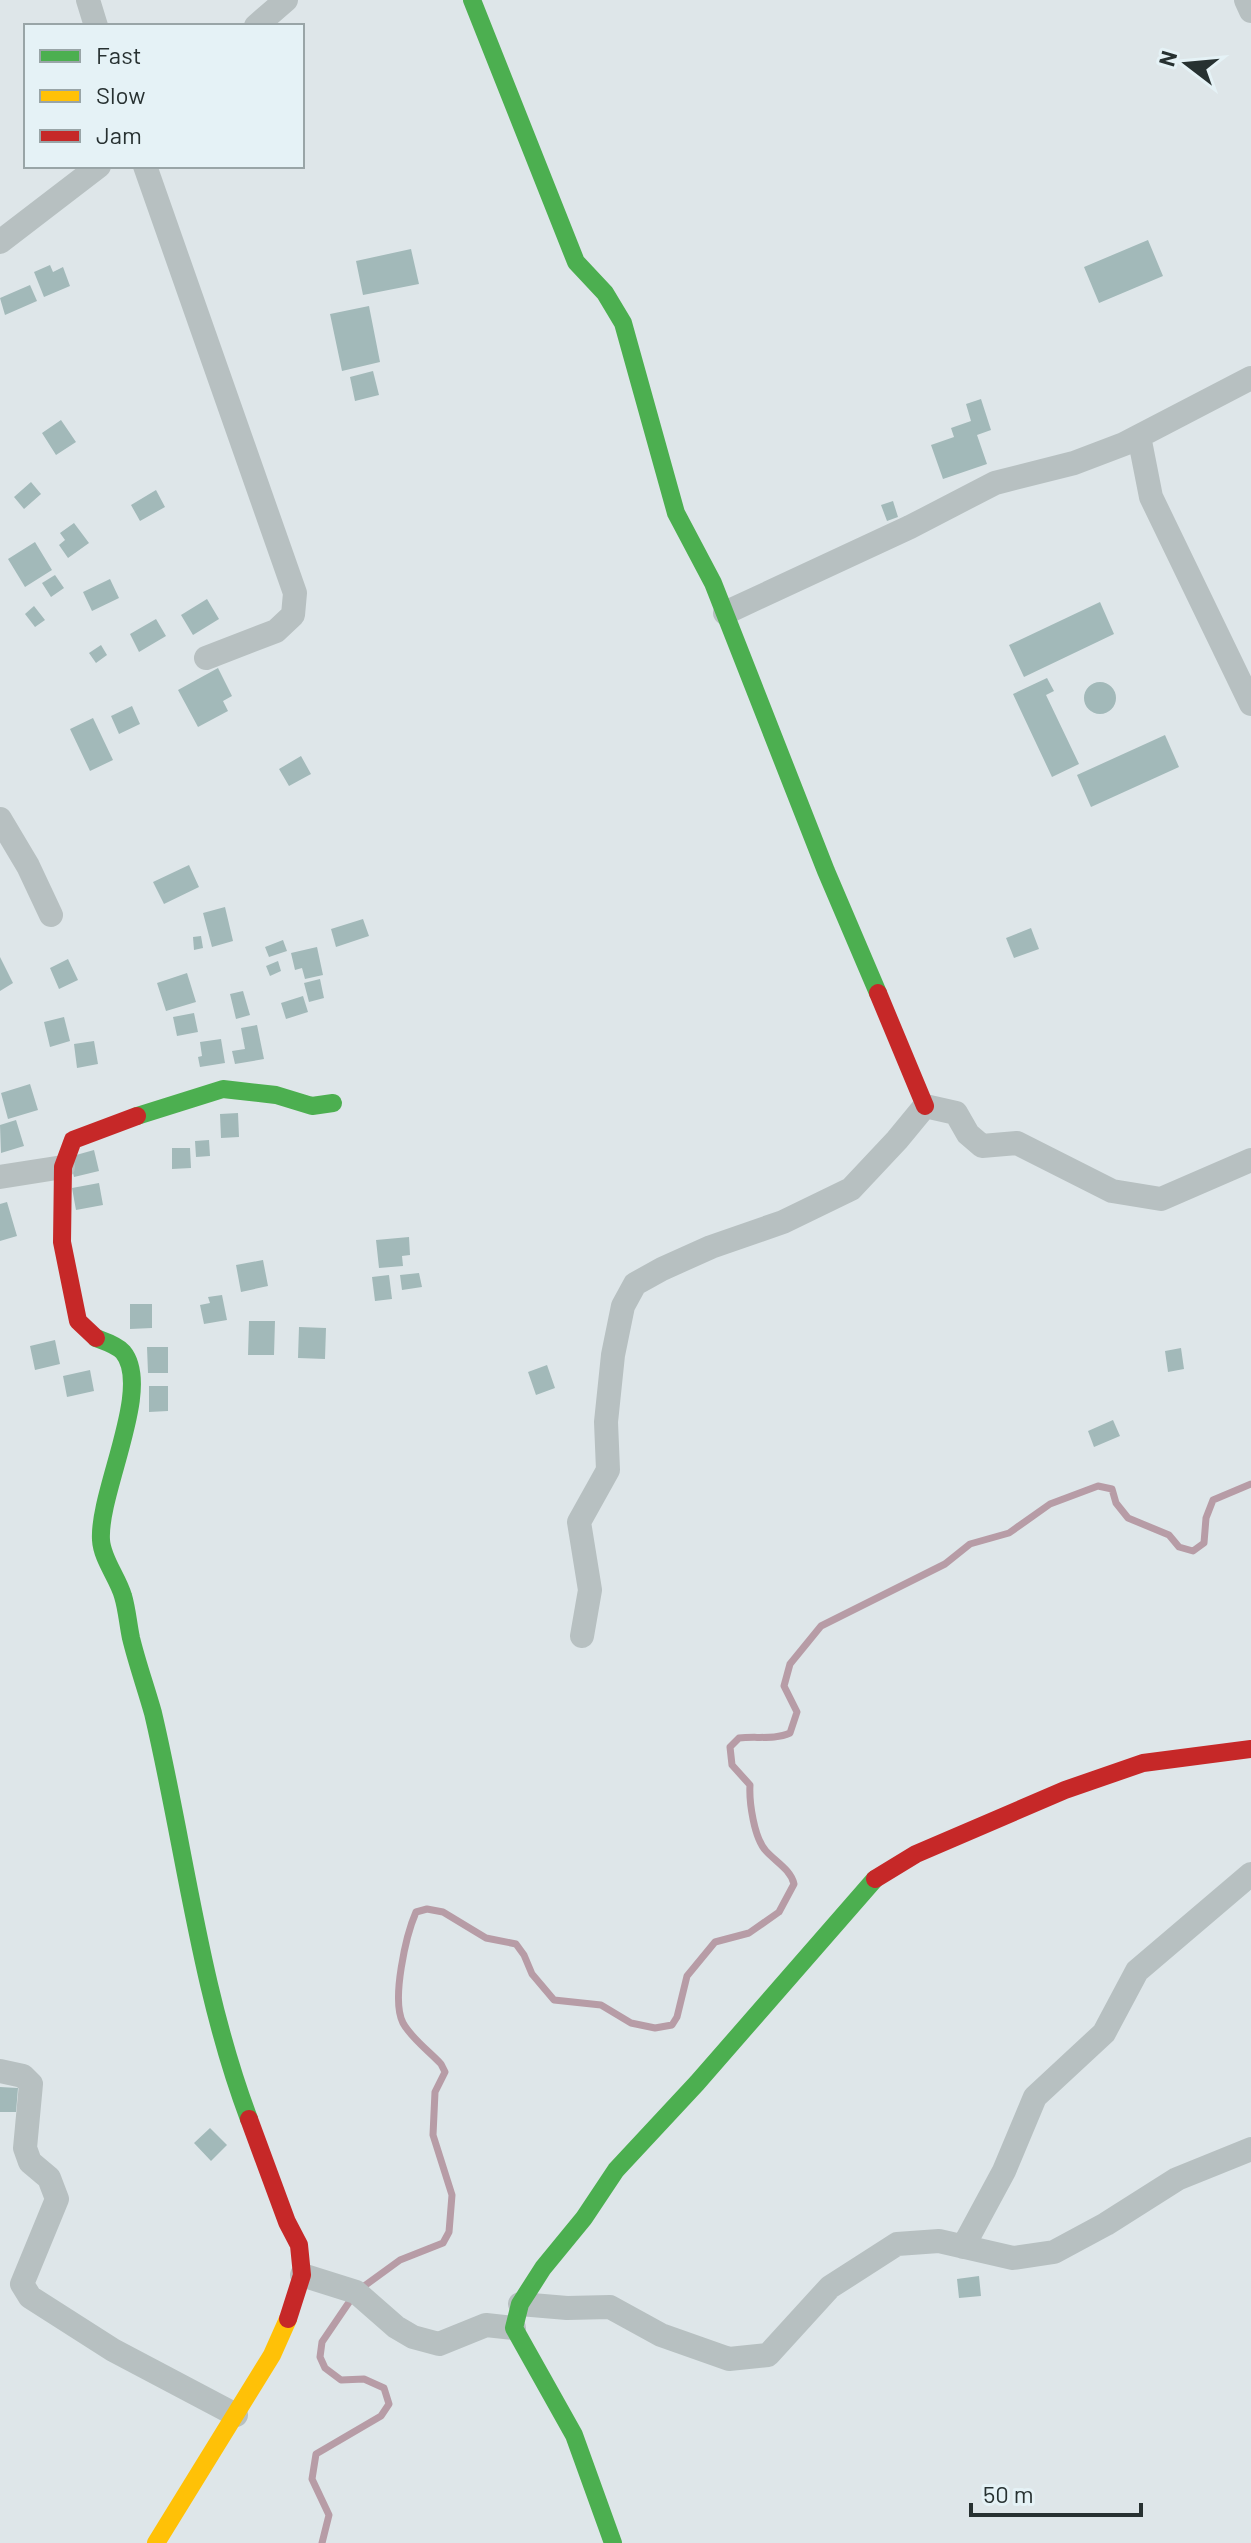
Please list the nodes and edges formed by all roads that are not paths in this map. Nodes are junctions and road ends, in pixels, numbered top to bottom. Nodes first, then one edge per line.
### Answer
1 (88, 0) edge
2 (286, 0) edge
3 (472, 0) edge
4 (1246, 0) edge
5 (1251, 11) edge
6 (95, 24) edge
7 (258, 24) edge
8 (96, 168) edge
9 (146, 168) edge
10 (0, 242) edge
11 (1251, 378) edge
12 (1139, 436) junction
13 (725, 613) junction
14 (206, 658) dead end
15 (1251, 704) edge
16 (0, 819) edge
17 (51, 915) dead end
18 (333, 1103) dead end
19 (925, 1106) junction
20 (1251, 1160) edge
21 (63, 1167) junction
22 (0, 1177) edge
23 (582, 1636) dead end
24 (1251, 1749) edge
25 (1251, 1874) edge
26 (0, 2071) edge
27 (1251, 2149) edge
28 (963, 2247) junction
29 (302, 2275) junction
30 (520, 2304) junction
31 (514, 2328) junction
32 (236, 2415) junction
33 (156, 2543) edge
34 (613, 2543) edge

1 - 6 street
2 - 7 street
3 - 13 street
4 - 5 street
8 - 10 street
9 - 14 street
11 - 12 street
12 - 13 street
12 - 15 street
13 - 19 street
16 - 17 street
18 - 21 street
19 - 20 street
19 - 23 street
21 - 22 street
21 - 29 street
24 - 30 street
25 - 28 street
26 - 32 street
27 - 28 street
28 - 30 street
29 - 31 street
29 - 32 street
30 - 31 street
31 - 34 street
32 - 33 street

